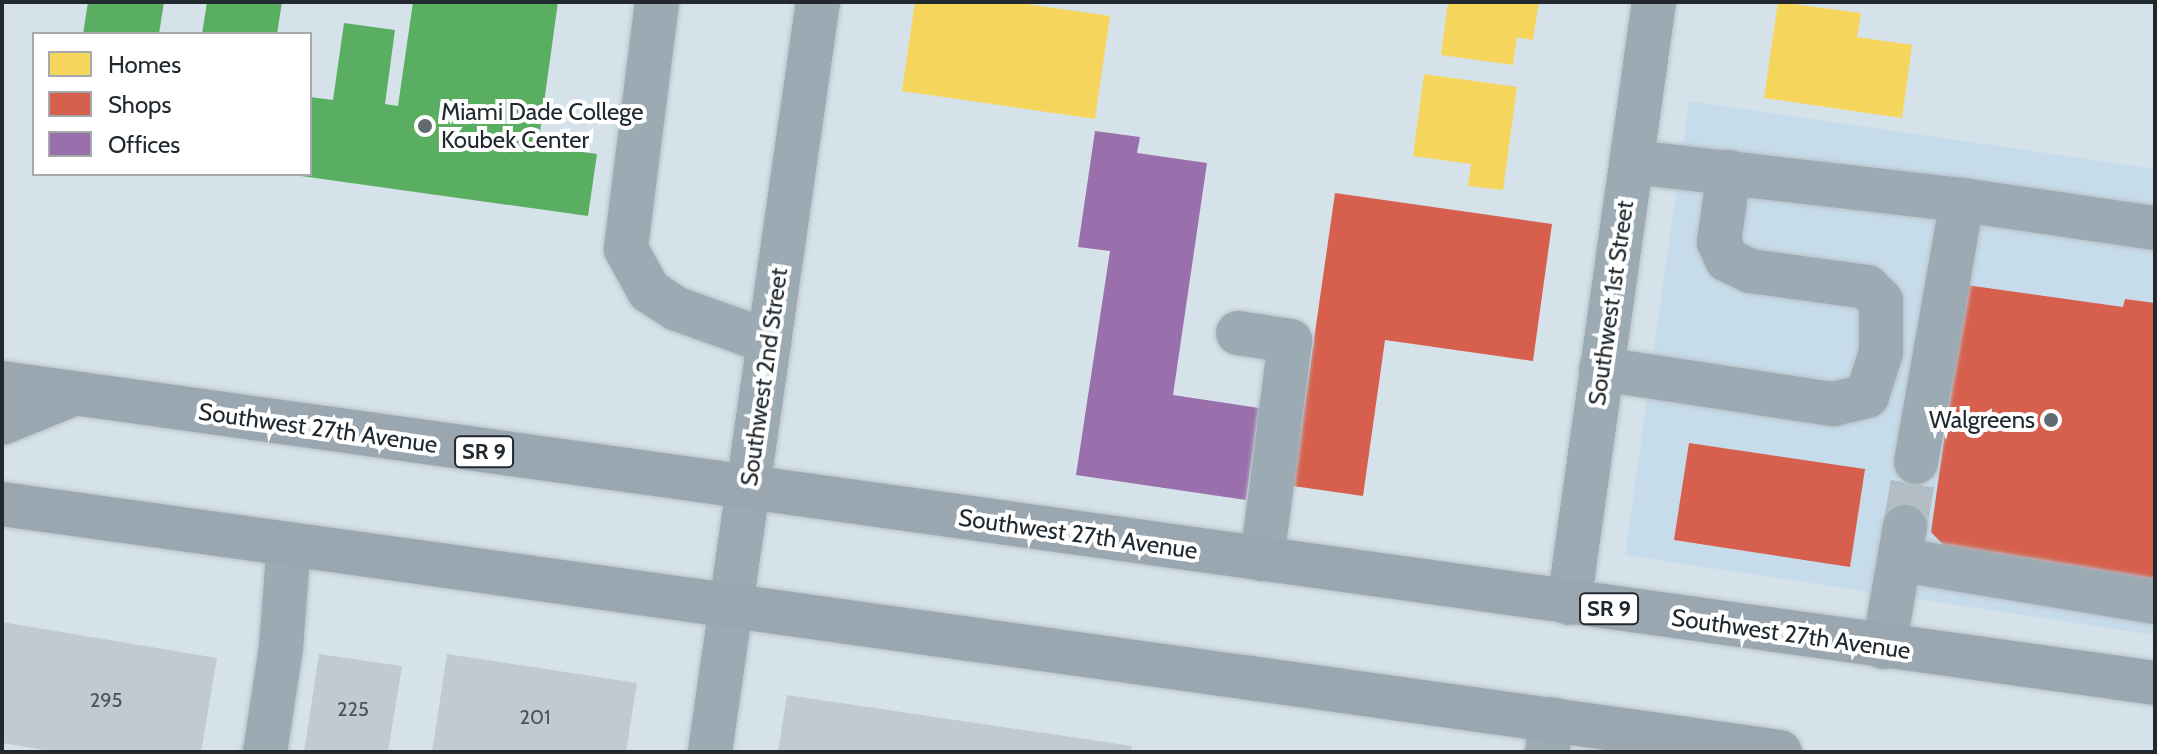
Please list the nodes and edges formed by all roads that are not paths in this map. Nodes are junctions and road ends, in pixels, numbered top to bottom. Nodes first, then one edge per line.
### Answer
1 (657, 2) edge
2 (818, 2) edge
3 (1654, 2) edge
4 (1632, 162) junction
5 (1729, 172) junction
6 (1962, 200) junction
7 (2155, 228) edge
8 (1238, 333) dead end
9 (769, 342) junction
10 (1601, 369) junction
11 (2, 383) edge
12 (73, 394) junction
13 (2, 423) edge
14 (1916, 462) tunnel mouth
15 (747, 489) junction
16 (2, 504) edge
17 (289, 544) junction
18 (1262, 559) junction
19 (2155, 602) edge
20 (1569, 603) junction
21 (731, 604) junction
22 (1884, 647) junction
23 (2155, 683) edge
24 (1549, 735) edge
25 (265, 752) edge
26 (710, 752) edge
27 (1780, 752) edge

1 - 9 street
2 - 9 street, Southwest 2nd Street
3 - 4 street, Southwest 1st Street
4 - 5 street
4 - 10 street, Southwest 1st Street
5 - 6 street
5 - 10 street
6 - 7 street
6 - 14 street
8 - 18 street
9 - 15 street, Southwest 2nd Street
10 - 20 street, Southwest 1st Street
11 - 12 highway, Southwest 27th Avenue / SR 9
12 - 13 highway
12 - 15 highway, Southwest 27th Avenue / SR 9
15 - 18 highway, Southwest 27th Avenue / SR 9
15 - 21 street, Southwest 2nd Street
16 - 17 highway
17 - 21 highway
17 - 25 street
18 - 20 highway, Southwest 27th Avenue / SR 9
19 - 22 street
20 - 22 highway, Southwest 27th Avenue / SR 9
21 - 24 highway
21 - 26 street, Southwest 2nd Street
22 - 23 highway, Southwest 27th Avenue / SR 9
24 - 27 highway

